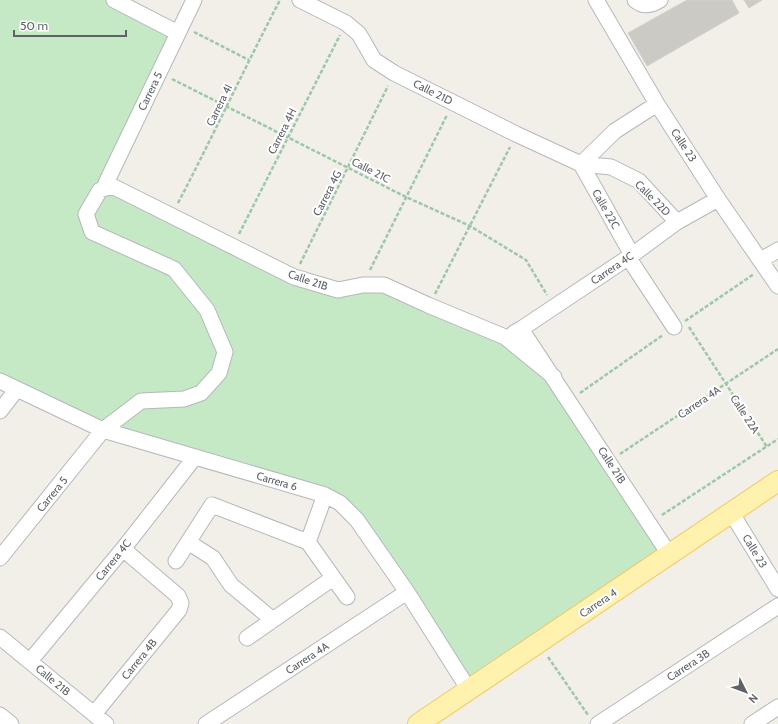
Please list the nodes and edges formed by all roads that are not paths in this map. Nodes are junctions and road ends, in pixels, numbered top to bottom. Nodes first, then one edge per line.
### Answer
1 (114, 0) edge
2 (194, 0) edge
3 (300, 0) edge
4 (596, 0) edge
5 (635, 0) edge
6 (660, 0) edge
7 (180, 29) junction
8 (657, 104) junction
9 (581, 164) junction
10 (109, 184) junction
11 (718, 199) junction
12 (677, 222) junction
13 (778, 250) edge
14 (630, 256) junction
15 (761, 260) junction
16 (778, 286) edge
17 (680, 324) road end
18 (522, 328) junction
19 (505, 337) junction
20 (554, 377) junction
21 (0, 381) edge
22 (17, 389) junction
23 (0, 411) edge
24 (103, 430) junction
25 (194, 457) junction
26 (778, 481) edge
27 (325, 495) junction
28 (731, 512) junction
29 (188, 542) junction
30 (308, 542) junction
31 (123, 549) junction
32 (669, 554) junction
33 (0, 558) edge
34 (176, 561) dead end
35 (333, 578) junction
36 (778, 589) edge
37 (407, 592) junction
38 (347, 597) dead end
39 (778, 606) edge
40 (273, 620) junction
41 (0, 637) edge
42 (247, 638) dead end
43 (30, 661) junction
44 (469, 690) junction
45 (778, 707) edge
46 (94, 714) junction
47 (0, 715) edge
48 (594, 721) edge
49 (11, 724) edge
50 (106, 724) edge
51 (206, 724) edge
52 (418, 724) edge
53 (752, 724) edge

1 - 7 street
2 - 7 street, Carrera 5
3 - 9 street, Calle 21D
4 - 8 street, Calle 23
5 - 6 street
7 - 10 street, Carrera 5
8 - 9 street
8 - 11 street, Calle 23
9 - 12 street, Calle 22D
9 - 14 street, Calle 22C
10 - 19 street, Calle 21B
10 - 24 street, Carrera 5
11 - 12 street, Carrera 4C
11 - 15 street, Calle 23
12 - 14 street, Carrera 4C
13 - 15 street
14 - 17 street
14 - 18 street, Carrera 4C
15 - 16 street, Calle 23
18 - 19 street, Carrera 4C
18 - 20 street, Calle 21B
19 - 20 street, Calle 21B
20 - 32 street, Calle 21B
21 - 22 street, Carrera 6
22 - 23 street
22 - 24 street, Carrera 6
24 - 25 street, Carrera 6
24 - 33 street, Carrera 5
25 - 27 street, Carrera 6
25 - 31 street, Carrera 4C
26 - 28 main road, Carrera 4
27 - 30 street
27 - 37 street, Carrera 6
28 - 32 main road, Carrera 4
28 - 36 street, Calle 23
29 - 30 street
29 - 34 street
29 - 40 street
30 - 35 street
31 - 43 street, Carrera 4C
31 - 46 street, Carrera 4B
32 - 44 main road, Carrera 4
35 - 38 street
35 - 40 street
37 - 44 street, Carrera 6
37 - 51 street, Carrera 4A
39 - 48 street, Carrera 3B
40 - 42 street
41 - 43 street, Calle 21B
43 - 46 street, Calle 21B
44 - 52 main road, Carrera 4
45 - 53 street
46 - 50 street, Calle 21B
47 - 49 street

